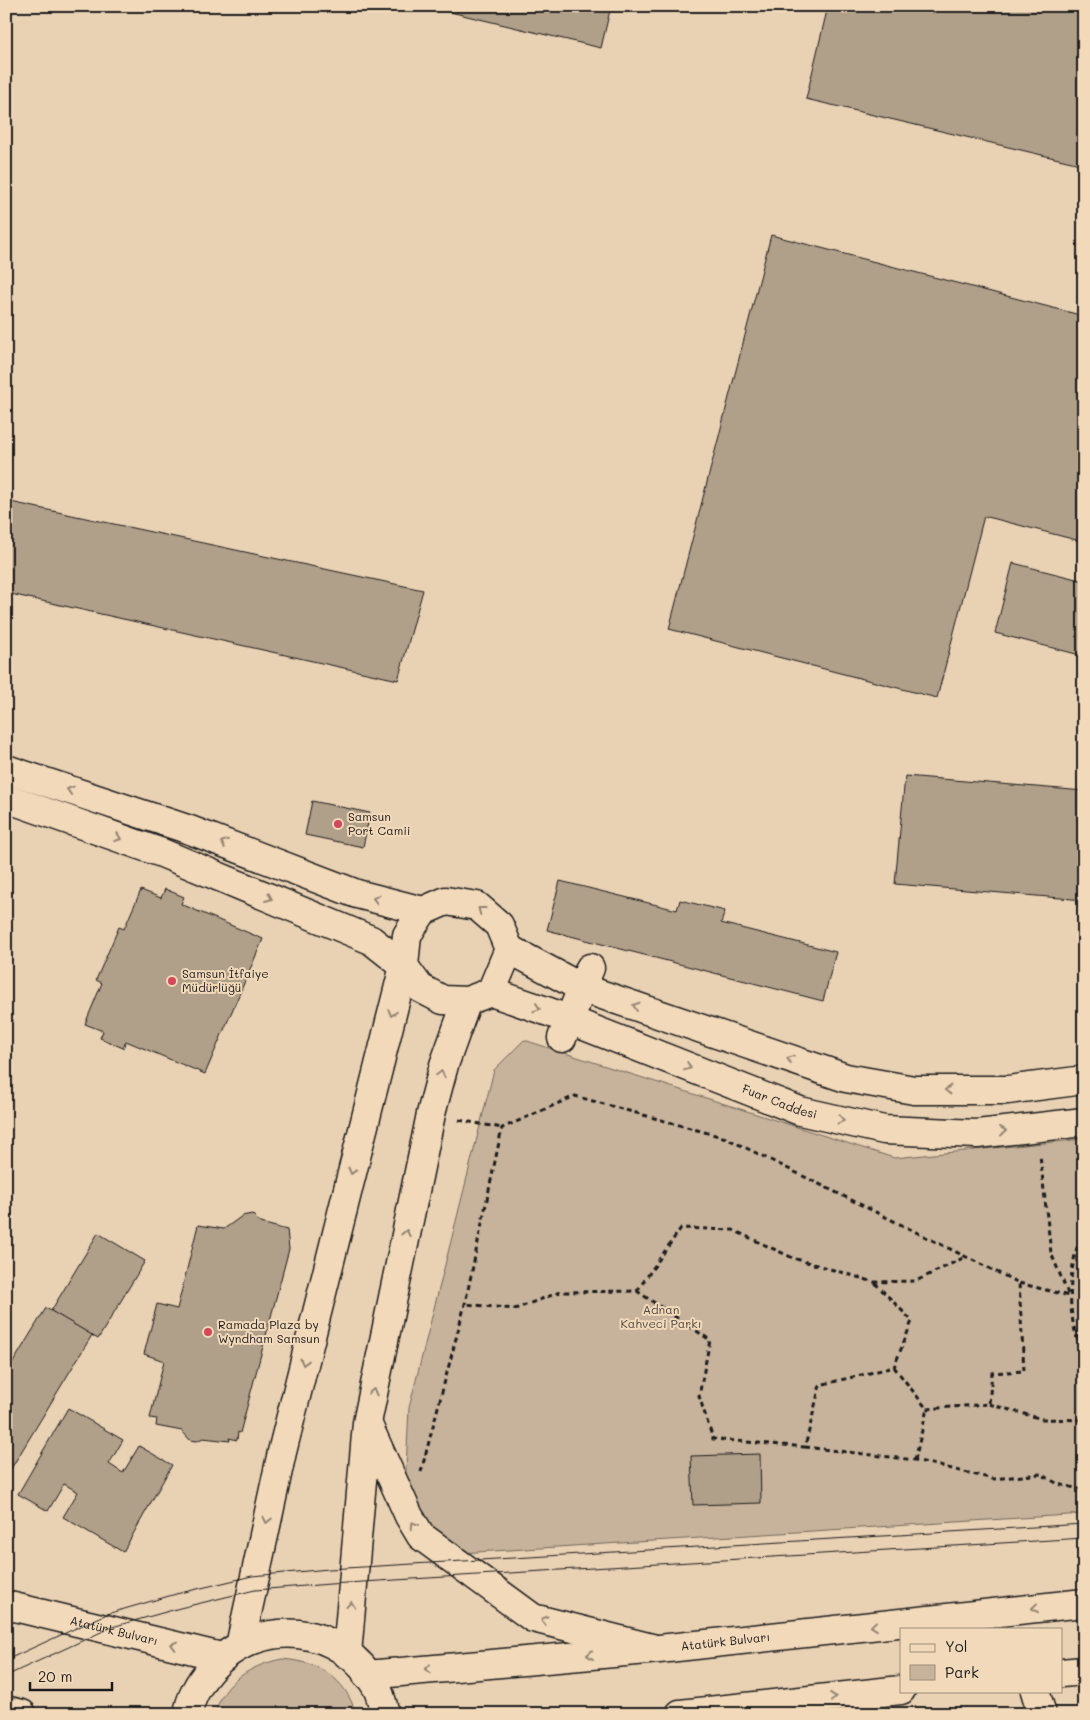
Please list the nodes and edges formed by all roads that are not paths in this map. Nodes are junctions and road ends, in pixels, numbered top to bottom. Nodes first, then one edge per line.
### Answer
1 (6, 768) edge
2 (6, 798) edge
3 (423, 912) junction
4 (509, 949) junction
5 (404, 966) junction
6 (586, 978) junction
7 (479, 997) junction
8 (565, 1029) junction
9 (1084, 1080) edge
10 (1084, 1122) edge
11 (367, 1422) junction
12 (1084, 1603) edge
13 (6, 1605) edge
14 (659, 1650) junction
15 (231, 1651) junction
16 (347, 1654) junction
17 (1084, 1671) edge
18 (1062, 1673) edge
19 (367, 1675) junction
20 (900, 1690) edge
21 (1035, 1692) edge
22 (6, 1710) edge
23 (22, 1714) edge
24 (188, 1714) edge
25 (385, 1714) edge
26 (680, 1714) edge
27 (1042, 1714) edge

3 -> 1 street
2 -> 5 street
4 -> 3 street
3 - 5 street
4 - 6 street
4 - 7 street
5 - 7 street
5 -> 15 street
6 - 8 street
9 -> 6 street
7 -> 8 street, Fuar Caddesi
11 -> 7 street
8 -> 10 street, Fuar Caddesi
14 -> 11 street
16 -> 11 street
12 -> 14 street, Atatürk Bulvarı
15 -> 13 street, Atatürk Bulvarı
14 -> 19 street, Atatürk Bulvarı
15 - 16 street
15 - 24 street
16 - 19 street
17 - 18 street
19 - 25 street
26 -> 20 street
21 - 27 street
22 - 23 street

